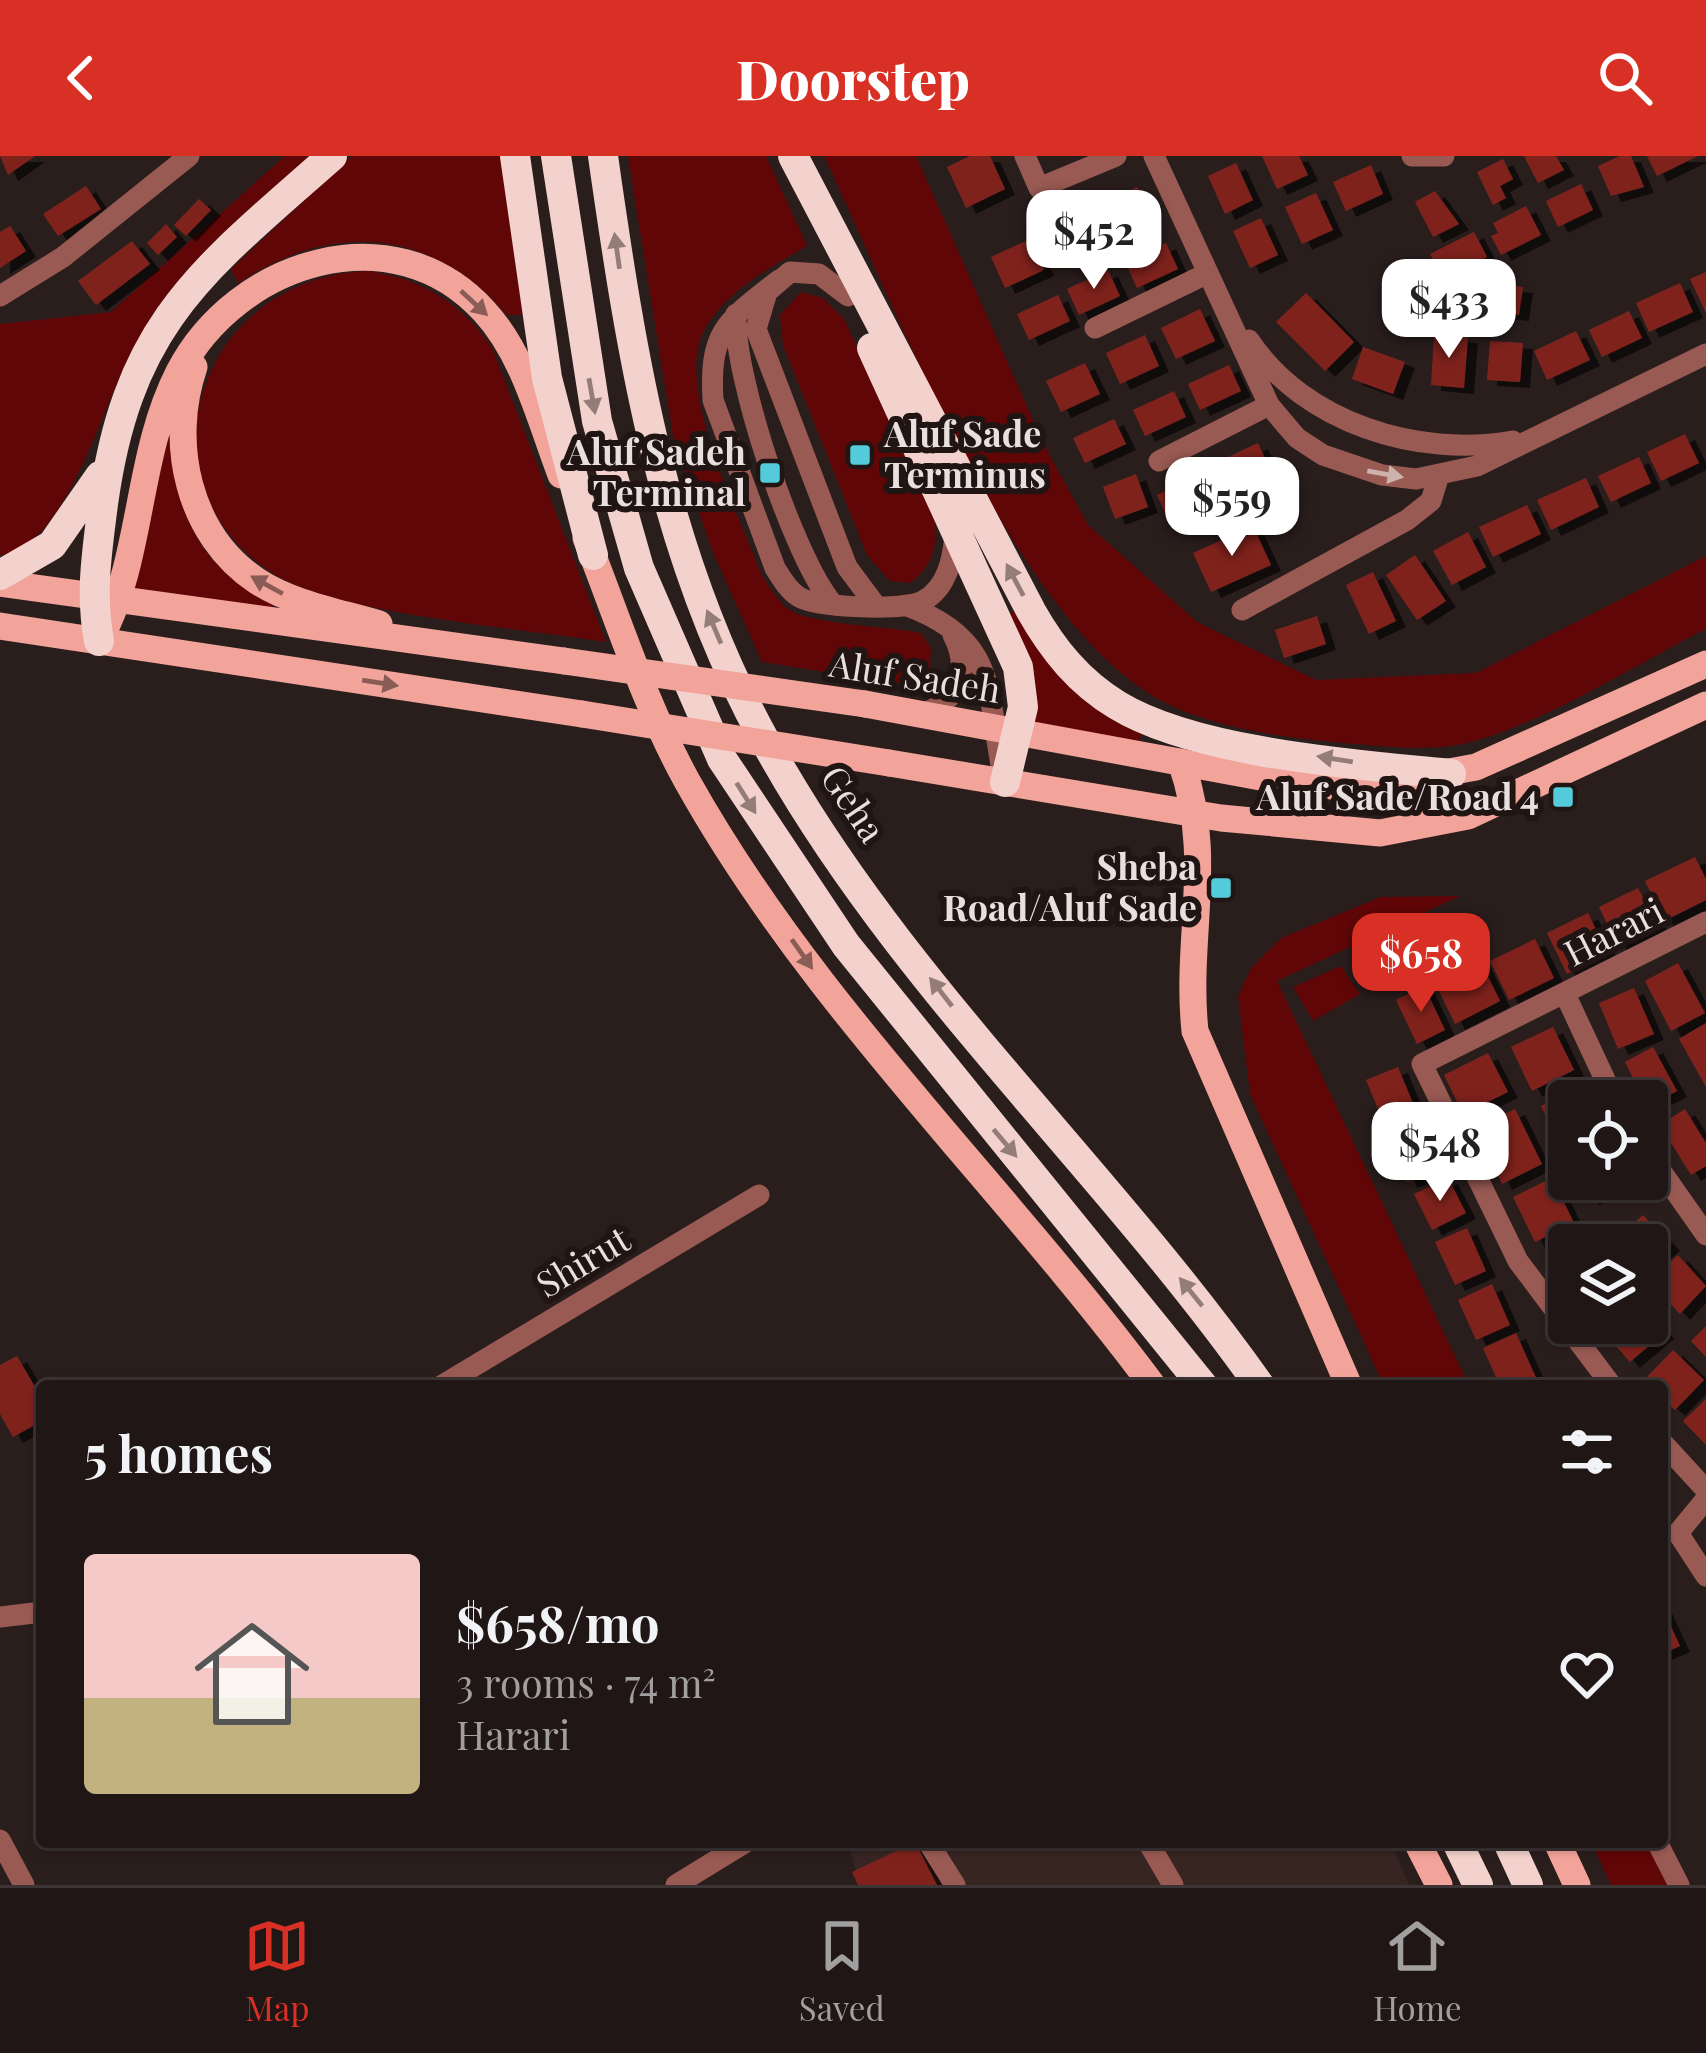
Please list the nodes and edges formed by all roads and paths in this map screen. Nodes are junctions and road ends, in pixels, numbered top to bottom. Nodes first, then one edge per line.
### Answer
1 (189, 156) edge
2 (332, 156) edge
3 (515, 156) edge
4 (556, 156) edge
5 (603, 156) edge
6 (788, 156) edge
7 (1024, 156) edge
8 (1116, 156) edge
9 (1154, 156) edge
10 (1412, 156) edge
11 (1444, 156) edge
12 (1208, 273) junction
13 (779, 280) junction
14 (0, 296) edge
15 (848, 296) junction
16 (227, 313) junction
17 (736, 314) junction
18 (1095, 328) dead end
19 (1706, 354) edge
20 (1269, 406) junction
21 (1531, 437) junction
22 (111, 448) junction
23 (1159, 461) dead end
24 (1439, 476) junction
25 (955, 530) junction
26 (593, 555) junction
27 (0, 579) edge
28 (105, 599) junction
29 (832, 603) junction
30 (876, 606) junction
31 (907, 606) junction
32 (1242, 610) dead end
33 (947, 624) junction
34 (0, 626) edge
35 (99, 641) junction
36 (458, 647) junction
37 (1706, 664) edge
38 (1706, 705) edge
39 (920, 713) junction
40 (1005, 726) junction
41 (1181, 762) junction
42 (1451, 774) junction
43 (1005, 782) junction
44 (1197, 814) junction
45 (1242, 821) junction
46 (1201, 896) junction
47 (1706, 923) edge
48 (1565, 994) junction
49 (1605, 1080) edge
50 (1668, 1181) edge
51 (759, 1195) dead end
52 (1706, 1235) edge
53 (451, 1380) edge
54 (1148, 1380) edge
55 (1198, 1380) edge
56 (1256, 1380) edge
57 (1345, 1380) edge
58 (1607, 1380) edge
59 (1668, 1449) edge
60 (1706, 1495) edge
61 (1706, 1576) edge
62 (36, 1613) edge
63 (0, 1617) edge
64 (0, 1840) edge
65 (736, 1848) edge
66 (932, 1848) edge
67 (1151, 1848) edge
68 (1420, 1848) edge
69 (1460, 1848) edge
70 (1511, 1848) edge
71 (1559, 1848) edge
72 (1660, 1848) edge
73 (24, 1885) edge
74 (676, 1885) edge
75 (955, 1885) edge
76 (1172, 1885) edge
77 (1439, 1885) edge
78 (1478, 1885) edge
79 (1528, 1885) edge
80 (1577, 1885) edge
81 (1678, 1885) edge

1 - 14 street
2 - 22 highway
3 - 26 highway
4 -> 55 highway
56 -> 5 highway, Geha
6 - 15 highway
42 -> 6 highway
7 - 8 street
9 - 12 street
10 - 11 street
12 - 18 street
12 - 20 street
12 - 21 street
13 - 15 street
13 - 17 street
13 - 30 street
15 - 25 highway
16 -> 26 main road
16 - 28 main road
36 -> 16 main road
17 - 29 street
17 - 29 street
19 - 21 street
20 - 23 street
20 -> 24 street
21 - 24 street
22 - 27 highway
22 - 28 highway
24 - 32 street
25 - 31 street
25 - 40 highway
26 -> 54 main road
27 - 28 main road, Aluf Sadeh
28 - 35 highway
28 - 36 main road, Aluf Sadeh
29 - 30 street
30 - 31 street
31 - 33 street
33 - 39 street
33 - 40 street
34 - 35 main road
35 -> 43 main road, bridge
36 - 39 main road, Aluf Sadeh, bridge
37 - 42 main road, Aluf Sadeh
38 - 45 main road
39 - 40 main road, Aluf Sadeh
40 - 41 main road, Aluf Sadeh
40 - 43 highway
41 - 42 main road, Aluf Sadeh
41 - 44 main road
43 - 44 main road
44 - 45 main road
44 - 46 main road
45 - 46 main road
46 - 57 main road
47 - 48 street, Harari
48 - 49 street
48 - 58 street, Harari
50 - 52 street
51 - 53 street, Shirut
59 - 60 street
60 - 61 street
62 - 63 street
64 - 73 street
65 - 74 street
66 - 75 street
67 - 76 street
68 - 77 main road
69 - 78 highway
70 - 79 highway
71 - 80 main road
72 - 81 street

